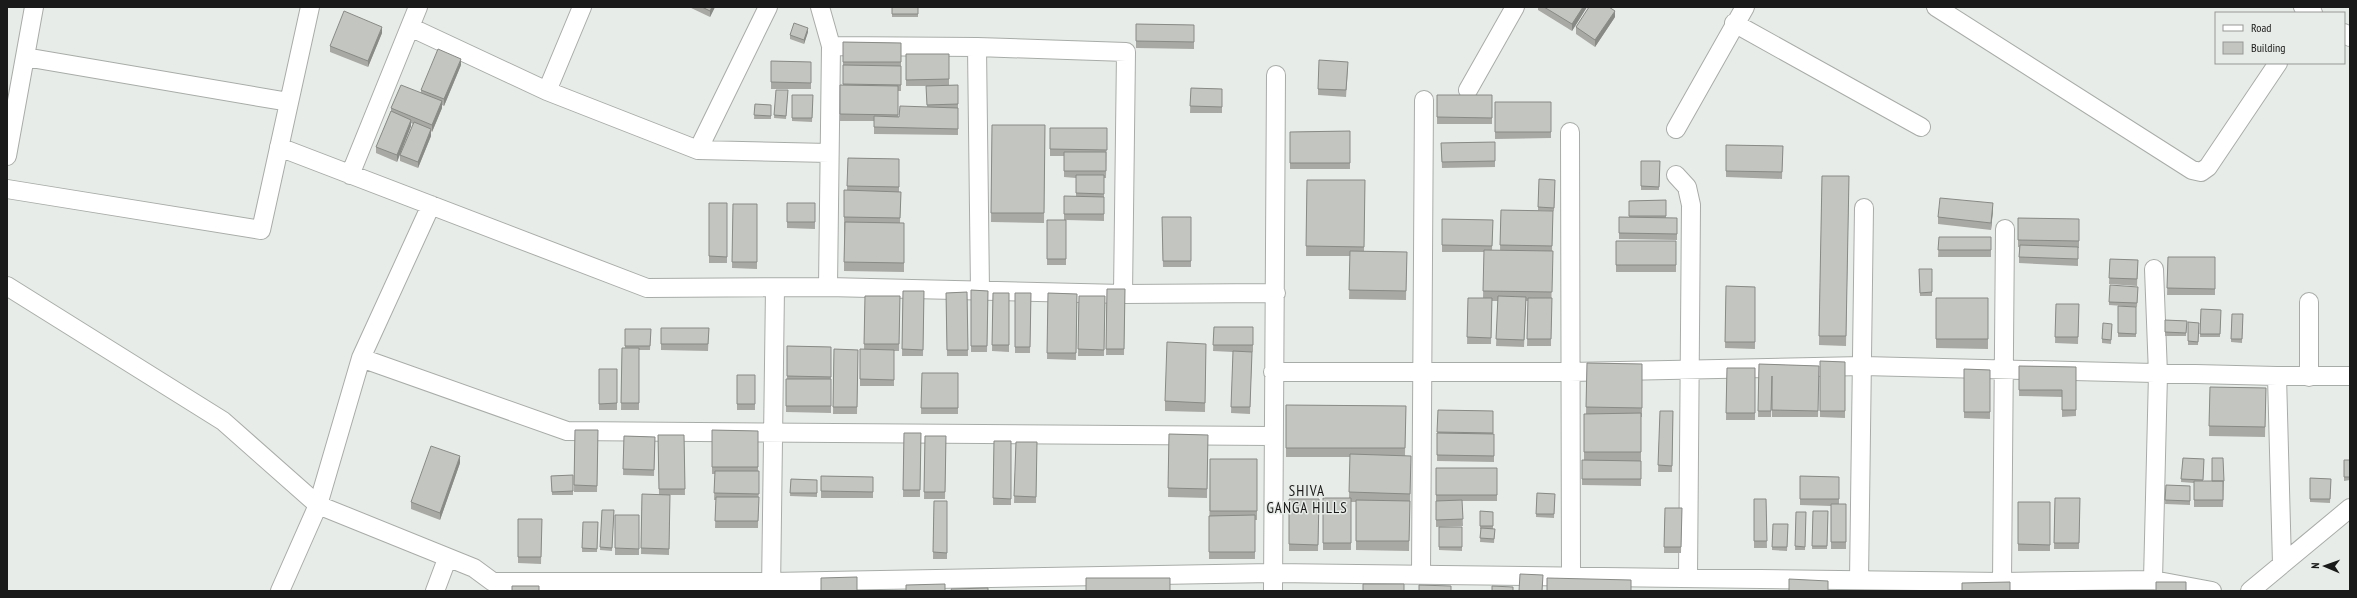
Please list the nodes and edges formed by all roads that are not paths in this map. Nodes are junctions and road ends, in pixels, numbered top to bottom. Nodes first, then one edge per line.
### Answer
1 (34, 7) edge
2 (310, 7) edge
3 (418, 7) edge
4 (582, 7) edge
5 (768, 7) edge
6 (820, 7) edge
7 (1515, 7) edge
8 (1744, 7) edge
9 (1936, 7) edge
10 (1734, 23) junction
11 (410, 27) junction
12 (831, 46) junction
13 (977, 47) junction
14 (25, 57) junction
15 (2277, 64) edge
16 (1276, 75) dead end
17 (1468, 90) dead end
18 (547, 91) junction
19 (1424, 100) dead end
20 (289, 102) junction
21 (1921, 127) dead end
22 (1676, 129) dead end
23 (1570, 132) dead end
24 (279, 147) junction
25 (698, 150) junction
26 (829, 153) junction
27 (7, 156) edge
28 (350, 175) junction
29 (1676, 175) dead end
30 (7, 190) edge
31 (431, 205) junction
32 (1864, 208) dead end
33 (2005, 229) dead end
34 (2154, 269) dead end
35 (7, 286) edge
36 (828, 287) junction
37 (775, 288) junction
38 (980, 291) junction
39 (1276, 293) junction
40 (1123, 294) junction
41 (2309, 302) dead end
42 (361, 358) junction
43 (1863, 366) junction
44 (1690, 369) junction
45 (2003, 370) junction
46 (1273, 372) junction
47 (1422, 372) junction
48 (1570, 372) junction
49 (2158, 374) junction
50 (2277, 376) junction
51 (2350, 376) edge
52 (2308, 377) junction
53 (772, 432) junction
54 (1273, 436) junction
55 (318, 505) junction
56 (2350, 508) edge
57 (447, 559) junction
58 (2282, 564) junction
59 (1273, 573) junction
60 (1421, 574) junction
61 (1571, 576) junction
62 (1688, 578) junction
63 (1859, 580) junction
64 (2153, 580) junction
65 (2002, 582) junction
66 (1774, 585) edge
67 (771, 586) edge
68 (2072, 586) edge
69 (280, 591) edge
70 (435, 591) edge
71 (1273, 591) edge
72 (2212, 591) edge
73 (2250, 591) edge

1 - 14 street
2 - 20 street
3 - 11 street
4 - 18 street
5 - 25 street
6 - 12 street
7 - 17 street
8 - 10 street
9 - 15 street
10 - 21 street
10 - 22 street
11 - 18 street
11 - 28 street
12 - 13 street
12 - 26 street
13 - 38 street
13 - 40 street
14 - 20 street
14 - 27 street
16 - 39 street
18 - 25 street
19 - 47 street
20 - 24 street
23 - 48 street
24 - 28 street
24 - 30 street
25 - 26 street
26 - 36 street
28 - 31 street
29 - 44 street
31 - 37 street
31 - 42 street
32 - 43 street
33 - 45 street
34 - 49 street
35 - 55 street
36 - 37 street
36 - 38 street
37 - 53 street
38 - 40 street
39 - 40 street
39 - 46 street
41 - 52 street
42 - 53 street
42 - 55 street
43 - 44 street
43 - 45 street
43 - 63 street
44 - 48 street
44 - 62 street
45 - 49 street
45 - 65 street
46 - 47 street
46 - 54 street
47 - 48 street
47 - 60 street
48 - 61 street
49 - 50 street
49 - 64 street
50 - 52 street
50 - 58 street
51 - 52 street
53 - 54 street
53 - 67 street
54 - 59 street
55 - 57 street
55 - 69 street
56 - 58 street
57 - 67 street
57 - 70 street
58 - 73 street
59 - 60 street
59 - 67 street
59 - 71 street
60 - 61 street
61 - 62 street
62 - 66 street
63 - 65 street
63 - 66 street
64 - 68 street
64 - 72 street
65 - 68 street

